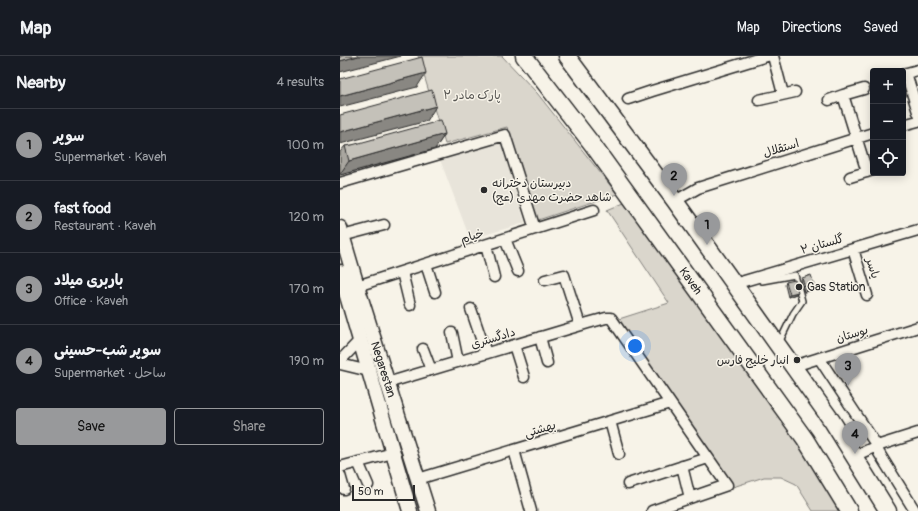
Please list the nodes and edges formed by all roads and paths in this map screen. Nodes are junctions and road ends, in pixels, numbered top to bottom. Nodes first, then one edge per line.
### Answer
1 (515, 56) edge
2 (524, 56) edge
3 (567, 56) edge
4 (767, 56) edge
5 (774, 56) edge
6 (918, 70) edge
7 (906, 74) edge
8 (906, 77) edge
9 (549, 88) junction
10 (864, 89) dead end
11 (795, 92) dead end
12 (783, 94) junction
13 (844, 95) junction
14 (628, 100) dead end
15 (759, 100) dead end
16 (829, 100) dead end
17 (918, 112) edge
18 (918, 121) edge
19 (906, 124) edge
20 (870, 134) edge
21 (857, 138) junction
22 (870, 171) edge
23 (850, 177) dead end
24 (340, 183) edge
25 (675, 201) junction
26 (594, 210) dead end
27 (384, 225) dead end
28 (535, 229) junction
29 (918, 230) edge
30 (341, 232) edge
31 (505, 238) junction
32 (486, 245) junction
33 (853, 249) junction
34 (426, 264) junction
35 (518, 271) dead end
36 (340, 272) edge
37 (402, 272) junction
38 (758, 277) junction
39 (494, 278) dead end
40 (545, 280) dead end
41 (734, 284) junction
42 (357, 286) junction
43 (435, 292) dead end
44 (867, 295) dead end
45 (410, 305) dead end
46 (471, 309) dead end
47 (580, 325) junction
48 (918, 327) edge
49 (452, 333) dead end
50 (540, 337) junction
51 (360, 340) junction
52 (514, 345) junction
53 (778, 345) junction
54 (423, 349) dead end
55 (486, 353) junction
56 (819, 358) junction
57 (458, 362) junction
58 (340, 363) edge
59 (547, 363) dead end
60 (794, 366) junction
61 (369, 370) junction
62 (432, 370) junction
63 (524, 377) dead end
64 (388, 383) junction
65 (670, 403) junction
66 (610, 421) junction
67 (918, 433) edge
68 (877, 446) junction
69 (514, 450) junction
70 (393, 453) junction
71 (619, 454) dead end
72 (854, 456) junction
73 (708, 458) junction
74 (358, 462) junction
75 (682, 466) junction
76 (340, 467) edge
77 (340, 475) edge
78 (418, 479) junction
79 (628, 484) dead end
80 (368, 485) dead end
81 (344, 489) dead end
82 (690, 498) junction
83 (410, 511) edge
84 (428, 511) edge
85 (531, 511) edge
86 (652, 511) edge
87 (849, 511) edge
88 (888, 511) edge
89 (915, 511) edge

1 - 9 main road
2 - 9 main road, Kaveh
3 - 25 main road
4 - 14 street
5 - 12 street
6 - 7 street
8 - 17 street
9 - 87 main road, Kaveh
10 - 13 street
11 - 12 street
12 - 15 street
13 - 16 street
13 - 21 street
18 - 19 street
20 - 21 street, استقلال
21 - 22 street
21 - 25 street, استقلال
22 - 23 street
24 - 28 street
25 - 41 main road
26 - 28 street, خیام
27 - 30 street
28 - 31 street, خیام
29 - 33 street, گلستان ۲
30 - 42 main road, Negarestan
31 - 32 street, خیام
31 - 35 street
32 - 34 street, خیام
32 - 39 street
33 - 38 street, گلستان ۲
33 - 44 street, یاسر
34 - 37 street, خیام
34 - 43 street
36 - 51 main road, Negarestan
37 - 42 street, خیام
37 - 45 street
38 - 41 street, گلستان ۲
38 - 53 lane
40 - 47 street
41 - 53 main road
42 - 64 main road, Negarestan
46 - 55 street
47 - 50 street, دادگستری
47 - 65 street, دادگستری
48 - 56 street, بوستان
49 - 57 street
50 - 52 street, دادگستری
50 - 59 street
51 - 58 street
51 - 61 main road, Negarestan
52 - 55 street, دادگستری
52 - 63 street
53 - 60 main road
54 - 62 street
55 - 57 street, دادگستری
56 - 60 street, بوستان
56 - 68 street
57 - 62 street, دادگستری
58 - 61 street
60 - 72 main road
61 - 70 main road, Negarestan
62 - 64 street, دادگستری
64 - 78 main road, Negarestan
65 - 66 street, بهشتی
65 - 73 street
66 - 69 street, بهشتی
66 - 71 street
67 - 68 street
68 - 72 street
68 - 89 street
69 - 78 street, بهشتی
69 - 85 street
70 - 74 street
70 - 83 main road, Negarestan
72 - 88 main road
73 - 75 street
73 - 82 street
74 - 76 street
74 - 80 street
75 - 79 street
75 - 82 street
77 - 81 street
78 - 84 main road, Negarestan
82 - 86 street

